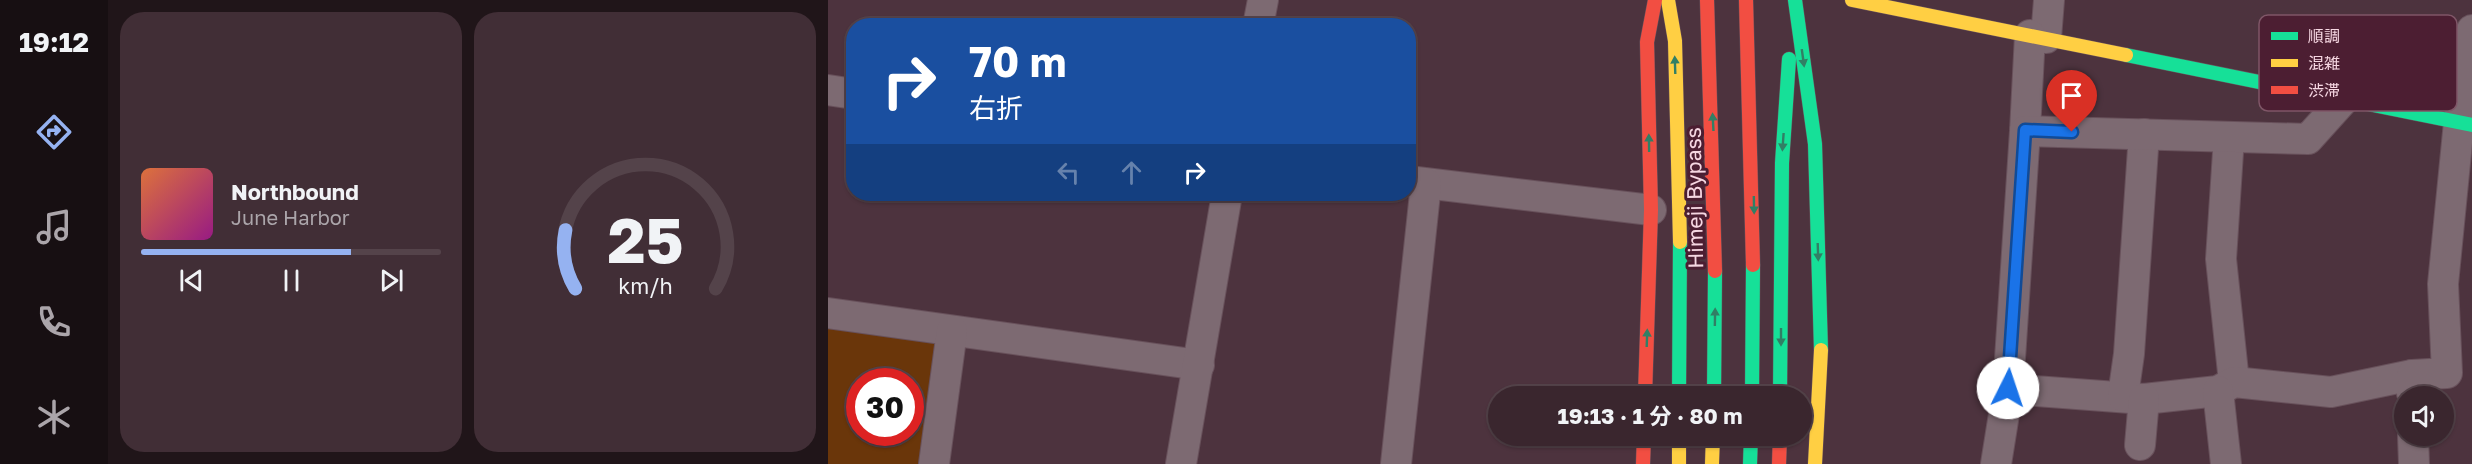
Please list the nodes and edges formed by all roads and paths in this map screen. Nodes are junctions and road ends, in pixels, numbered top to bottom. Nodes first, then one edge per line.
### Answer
1 (1263, 0) edge
2 (1655, 0) edge
3 (1668, 0) edge
4 (1707, 0) edge
5 (1746, 0) edge
6 (1794, 0) edge
7 (1852, 0) edge
8 (2049, 0) edge
9 (1260, 18) edge
10 (2472, 30) edge
11 (2038, 36) junction
12 (2259, 82) edge
13 (828, 90) edge
14 (846, 93) edge
15 (2333, 111) edge
16 (2402, 111) edge
17 (2465, 124) edge
18 (2025, 130) junction
19 (2144, 134) junction
20 (2229, 136) junction
21 (1417, 183) edge
22 (1226, 201) edge
23 (1416, 201) edge
24 (1651, 210) junction
25 (828, 314) edge
26 (952, 331) junction
27 (1199, 365) junction
28 (2459, 371) edge
29 (2412, 385) edge
30 (1645, 386) edge
31 (1680, 386) edge
32 (1714, 386) edge
33 (1752, 386) edge
34 (1780, 386) edge
35 (2226, 387) junction
36 (2008, 388) junction
37 (2134, 398) junction
38 (2140, 445) dead end
39 (1644, 446) edge
40 (1680, 446) edge
41 (1713, 446) edge
42 (1751, 446) edge
43 (1780, 446) edge
44 (2413, 446) edge
45 (934, 464) edge
46 (1181, 464) edge
47 (1396, 464) edge
48 (1643, 464) edge
49 (1679, 464) edge
50 (1712, 464) edge
51 (1750, 464) edge
52 (1779, 464) edge
53 (1815, 464) edge
54 (1996, 464) edge
55 (2226, 464) edge
56 (2414, 464) edge

1 - 9 street
24 -> 2 main road
31 -> 3 main road
32 -> 4 main road, Himeji Bypass
5 -> 33 main road
6 -> 34 main road
6 -> 53 main road
7 - 11 main road
8 - 11 street
10 - 17 street
11 - 12 main road
11 - 18 street
13 - 14 street
15 - 20 street
16 - 17 main road
17 - 28 street
18 - 19 street
18 - 36 street
19 - 20 street
19 - 37 street
20 - 35 street
21 - 24 street
22 - 27 street
23 - 47 street
30 -> 24 main road
25 - 26 street
26 - 27 street
26 - 45 street
27 - 46 street
28 - 29 street
29 - 35 street
35 - 37 street
35 - 55 street
36 - 37 street
36 - 54 street
37 - 38 street
39 - 48 main road
40 - 49 main road
41 - 50 main road
42 - 51 main road
43 - 52 main road
44 - 56 street

